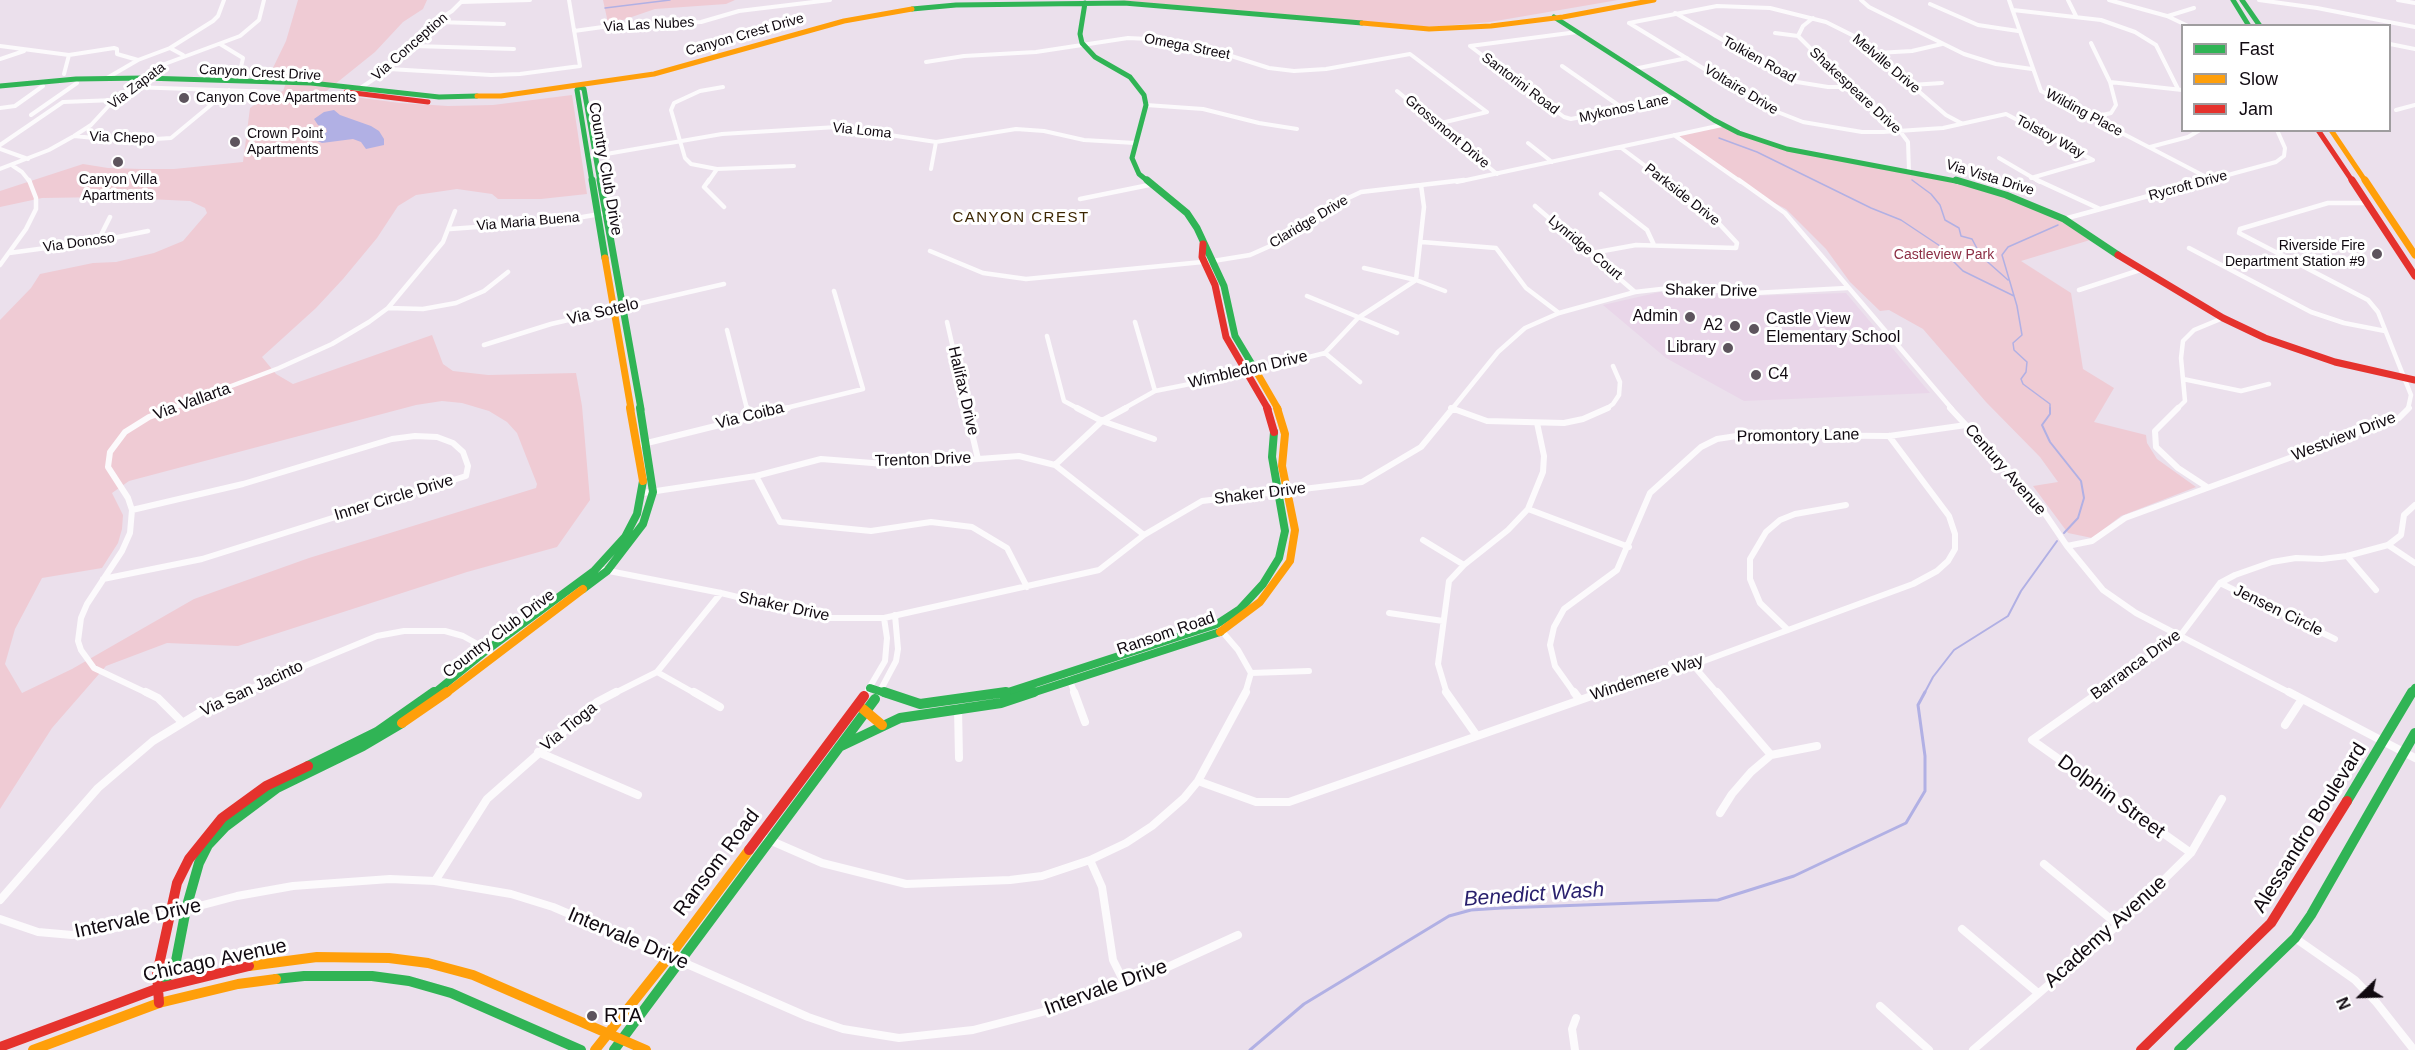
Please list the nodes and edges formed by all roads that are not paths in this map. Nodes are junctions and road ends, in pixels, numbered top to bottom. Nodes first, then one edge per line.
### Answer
1 (224, 0) edge
2 (264, 0) edge
3 (516, 0) edge
4 (530, 0) edge
5 (569, 0) edge
6 (830, 0) edge
7 (1631, 0) edge
8 (1654, 0) edge
9 (1708, 0) edge
10 (1773, 0) edge
11 (1861, 0) edge
12 (2009, 0) edge
13 (2068, 0) edge
14 (2109, 0) edge
15 (2233, 0) edge
16 (2242, 0) edge
17 (2259, 0) edge
18 (2286, 0) edge
19 (2398, 0) edge
20 (462, 1) edge
21 (1085, 3) junction
22 (2415, 3) edge
23 (1929, 4) dead end
24 (1717, 6) junction
25 (1770, 8) junction
26 (2194, 8) dead end
27 (2013, 10) junction
28 (1675, 13) junction
29 (2076, 16) junction
30 (2168, 16) junction
31 (1554, 17) junction
32 (1813, 18) junction
33 (435, 22) junction
34 (1629, 23) joint
35 (504, 24) dead end
36 (2184, 24) edge
37 (2248, 24) edge
38 (2259, 24) edge
39 (2415, 26) edge
40 (574, 31) junction
41 (2018, 31) junction
42 (1577, 32) junction
43 (1775, 33) dead end
44 (1798, 36) junction
45 (2091, 43) dead end
46 (220, 44) junction
47 (1082, 44) junction
48 (1942, 44) junction
49 (2391, 44) edge
50 (0, 46) edge
51 (414, 46) junction
52 (170, 48) junction
53 (514, 49) dead end
54 (2415, 49) edge
55 (27, 50) junction
56 (1876, 53) junction
57 (69, 55) junction
58 (184, 56) junction
59 (1687, 58) junction
60 (0, 59) edge
61 (138, 60) junction
62 (926, 62) dead end
63 (1562, 66) dead end
64 (389, 69) junction
65 (1634, 69) junction
66 (2032, 69) junction
67 (232, 73) dead end
68 (64, 74) dead end
69 (107, 78) junction
70 (137, 82) junction
71 (1942, 82) dead end
72 (2109, 82) junction
73 (77, 83) junction
74 (1911, 85) junction
75 (43, 86) junction
76 (0, 87) edge
77 (723, 87) dead end
78 (1849, 87) junction
79 (580, 88) junction
80 (230, 90) junction
81 (359, 90) junction
82 (2180, 90) edge
83 (1397, 91) dead end
84 (275, 92) dead end
85 (1678, 97) junction
86 (115, 100) junction
87 (1146, 105) junction
88 (2415, 105) edge
89 (0, 108) edge
90 (1624, 109) junction
91 (2396, 110) dead end
92 (2006, 114) joint
93 (31, 115) dead end
94 (2090, 118) junction
95 (1571, 119) joint
96 (1961, 123) junction
97 (1437, 124) junction
98 (1722, 125) junction
99 (1297, 129) dead end
100 (1899, 130) junction
101 (2197, 132) edge
102 (2278, 132) edge
103 (2319, 132) edge
104 (2332, 132) edge
105 (1674, 135) junction
106 (74, 136) junction
107 (680, 141) junction
108 (936, 142) junction
109 (1528, 142) dead end
110 (1135, 143) junction
111 (0, 147) edge
112 (1620, 147) junction
113 (2149, 147) junction
114 (592, 156) junction
115 (1999, 158) dead end
116 (29, 159) junction
117 (1552, 162) junction
118 (13, 166) junction
119 (794, 166) dead end
120 (0, 169) edge
121 (717, 169) junction
122 (931, 169) dead end
123 (1910, 171) junction
124 (1497, 174) junction
125 (2031, 178) junction
126 (2212, 180) junction
127 (1149, 185) junction
128 (1421, 185) junction
129 (1601, 194) dead end
130 (1080, 199) dead end
131 (2366, 203) junction
132 (1535, 206) dead end
133 (724, 207) dead end
134 (2100, 209) junction
135 (455, 210) dead end
136 (602, 213) junction
137 (110, 217) dead end
138 (2064, 219) junction
139 (450, 229) junction
140 (148, 231) dead end
141 (98, 241) junction
142 (1422, 242) junction
143 (1654, 245) junction
144 (2189, 248) dead end
145 (930, 251) dead end
146 (9, 253) junction
147 (1592, 253) junction
148 (2415, 255) edge
149 (1209, 261) junction
150 (0, 265) edge
151 (1365, 268) dead end
152 (2140, 270) junction
153 (508, 272) dead end
154 (2415, 276) edge
155 (1416, 280) junction
156 (724, 284) dead end
157 (1847, 288) junction
158 (2079, 290) dead end
159 (834, 291) dead end
160 (1445, 291) dead end
161 (1635, 292) junction
162 (1307, 296) dead end
163 (388, 308) junction
164 (618, 309) junction
165 (1559, 313) junction
166 (1358, 318) junction
167 (2223, 318) junction
168 (947, 322) dead end
169 (1135, 322) dead end
170 (727, 330) dead end
171 (2385, 331) junction
172 (1397, 333) dead end
173 (1047, 336) dead end
174 (484, 345) dead end
175 (1325, 353) junction
176 (1613, 366) dead end
177 (1255, 370) junction
178 (1245, 373) junction
179 (2405, 378) junction
180 (2183, 379) junction
181 (2415, 380) edge
182 (1360, 382) dead end
183 (2269, 384) dead end
184 (1155, 391) junction
185 (1451, 408) junction
186 (749, 416) junction
187 (1102, 421) junction
188 (1537, 423) junction
189 (1966, 425) junction
190 (1889, 436) junction
191 (1154, 439) dead end
192 (642, 444) junction
193 (978, 459) junction
194 (1055, 465) junction
195 (756, 476) junction
196 (2207, 487) junction
197 (1282, 491) junction
198 (653, 492) junction
199 (643, 494) junction
200 (1846, 505) dead end
201 (2415, 506) edge
202 (1528, 509) junction
203 (132, 510) junction
204 (1144, 535) junction
205 (1423, 540) dead end
206 (2388, 545) junction
207 (2067, 546) junction
208 (1629, 547) junction
209 (2347, 556) junction
210 (2415, 563) edge
211 (1464, 565) junction
212 (597, 568) junction
213 (607, 571) junction
214 (103, 579) junction
215 (2220, 583) junction
216 (1027, 587) junction
217 (2376, 590) dead end
218 (721, 593) junction
219 (1389, 613) dead end
220 (895, 615) junction
221 (884, 618) junction
222 (1443, 621) junction
223 (1219, 628) junction
224 (1788, 630) junction
225 (2180, 636) junction
226 (2335, 639) dead end
227 (491, 652) junction
228 (1693, 664) junction
229 (1310, 671) dead end
230 (657, 672) junction
231 (1251, 673) junction
232 (1069, 677) junction
233 (870, 688) junction
234 (2415, 688) edge
235 (878, 695) junction
236 (864, 696) joint
237 (1580, 699) junction
238 (2302, 699) junction
239 (858, 704) junction
240 (958, 705) junction
241 (720, 707) dead end
242 (865, 711) junction
243 (182, 722) junction
244 (1085, 722) dead end
245 (882, 725) junction
246 (2285, 725) dead end
247 (2415, 733) edge
248 (1477, 736) junction
249 (2032, 740) joint
250 (2384, 742) junction
251 (1817, 746) dead end
252 (839, 747) junction
253 (538, 752) junction
254 (2404, 752) junction
255 (1771, 754) junction
256 (958, 758) dead end
257 (2415, 758) edge
258 (1198, 781) junction
259 (638, 795) dead end
260 (2222, 799) dead end
261 (1720, 813) dead end
262 (759, 835) junction
263 (769, 840) junction
264 (2190, 853) junction
265 (1090, 860) junction
266 (2044, 864) dead end
267 (435, 881) junction
268 (0, 900) edge
269 (186, 909) junction
270 (170, 914) junction
271 (0, 919) edge
272 (2118, 925) junction
273 (1962, 929) dead end
274 (1238, 935) dead end
275 (2295, 938) junction
276 (669, 957) junction
277 (680, 961) junction
278 (1126, 986) junction
279 (159, 988) junction
280 (2038, 993) junction
281 (159, 1003) junction
282 (1880, 1006) dead end
283 (1576, 1018) dead end
284 (608, 1035) junction
285 (622, 1040) junction
286 (0, 1047) edge
287 (33, 1050) edge
288 (581, 1050) edge
289 (595, 1050) edge
290 (614, 1050) edge
291 (645, 1050) edge
292 (1575, 1050) edge
293 (1929, 1050) edge
294 (1973, 1050) edge
295 (2141, 1050) edge
296 (2179, 1050) edge
297 (2414, 1050) edge

1 - 52 street
2 - 46 street, Via Zapata
3 - 4 street
3 - 20 street
5 - 40 street
6 - 40 street, Via Las Nubes
7 - 31 street, Canyon Crest Drive
8 - 31 street, Canyon Crest Drive
9 - 24 street
10 - 25 street
11 - 48 street
12 - 27 street, Wilding Place
13 - 29 street
14 - 30 street
15 - 37 street
16 - 38 street
17 - 39 street
18 - 39 street
19 - 22 street
20 - 33 street, Via Conception
21 - 31 street, Canyon Crest Drive
21 - 47 street
21 - 79 street, Canyon Crest Drive
23 - 41 street
24 - 25 street, Melville Drive
24 - 28 street, Melville Drive
25 - 32 street, Melville Drive
26 - 30 street
27 - 29 street
27 - 41 street, Wilding Place
28 - 34 street, Melville Drive
28 - 78 street, Tolkien Road
29 - 82 street
30 - 36 street
31 - 42 street, Via Vista Drive
32 - 44 street, Shakespeare Drive
32 - 56 street, Melville Drive
33 - 35 street
33 - 51 street, Via Conception
34 - 59 street, Voltaire Drive
40 - 64 street
41 - 66 street, Wilding Place
42 - 65 street, Via Vista Drive
42 - 95 street, Santorini Road
43 - 44 street
44 - 78 street, Shakespeare Drive
45 - 72 street
46 - 58 street, Via Zapata
46 - 67 street
47 - 62 street, Omega Street
47 - 87 street
47 - 97 street, Omega Street
48 - 56 street
48 - 66 street
49 - 54 street
50 - 55 street
51 - 53 street
51 - 64 street, Via Conception
52 - 58 street
52 - 61 street
55 - 57 street
55 - 60 street
56 - 74 street, Melville Drive
57 - 61 street
57 - 68 street
58 - 70 street, Via Zapata
59 - 65 street
59 - 100 street, Voltaire Drive
61 - 69 street
63 - 90 street
64 - 81 street, Via Conception
65 - 85 street, Via Vista Drive
66 - 94 street, Wilding Place
69 - 70 street, Canyon Crest Drive
69 - 76 street, Canyon Crest Drive
70 - 73 street, Canyon Crest Drive
70 - 80 street
70 - 81 street, Canyon Crest Drive
70 - 86 street, Via Zapata
71 - 74 street
72 - 82 street
72 - 94 street
73 - 75 street, Canyon Crest Drive
73 - 93 street
74 - 96 street, Melville Drive
75 - 76 street, Canyon Crest Drive
75 - 89 street
77 - 107 street
78 - 100 street, Shakespeare Drive
79 - 81 street, Canyon Crest Drive
79 - 114 street, Country Club Drive
80 - 84 street
80 - 106 street, Via Chepo
83 - 97 street, Grossmont Drive
85 - 90 street, Mykonos Lane
85 - 98 street, Via Vista Drive
86 - 106 street, Via Zapata
86 - 111 street
87 - 99 street
87 - 110 street, Ransom Road
88 - 91 street
90 - 95 street, Mykonos Lane
92 - 96 street, Voltaire Drive
92 - 125 street, Tolstoy Way
94 - 113 street, Wilding Place
96 - 100 street, Voltaire Drive
97 - 124 street, Grossmont Drive
98 - 105 street, Claridge Drive
98 - 123 street, Via Vista Drive
100 - 123 street, Shakespeare Drive
101 - 113 street
102 - 126 street, Rycroft Drive
103 - 131 street
104 - 148 street
105 - 112 street, Claridge Drive
105 - 157 street, Century Avenue
106 - 116 street, Via Zapata
107 - 108 street, Via Loma
107 - 114 street, Via Loma
107 - 121 street
108 - 110 street, Via Loma
108 - 122 street
109 - 117 street
110 - 127 street, Ransom Road
111 - 116 street
112 - 117 street, Claridge Drive
112 - 143 street, Parkside Drive
113 - 126 street, Wilding Place
114 - 136 street, Country Club Drive
115 - 125 street
116 - 118 street, Via Zapata
117 - 124 street, Claridge Drive
118 - 120 street, Via Zapata
118 - 146 street
119 - 121 street
121 - 133 street
123 - 138 street, Via Vista Drive
124 - 128 street, Claridge Drive
125 - 134 street
126 - 134 street, Rycroft Drive
127 - 130 street
127 - 149 street, Ransom Road
128 - 142 street
128 - 149 street, Claridge Drive
129 - 143 street
131 - 154 street
131 - 171 street, Westview Drive
132 - 147 street, Lynridge Court
134 - 138 street, Rycroft Drive
135 - 139 street, Via Vallarta
136 - 139 street, Via Maria Buena
136 - 164 street, Country Club Drive
137 - 141 street
138 - 152 street, Via Vista Drive
139 - 163 street, Via Vallarta
140 - 141 street, Via Donoso
141 - 146 street, Via Donoso
142 - 155 street
142 - 165 street
143 - 147 street
144 - 171 street
145 - 149 street, Claridge Drive
146 - 150 street
147 - 161 street, Lynridge Court
149 - 177 street, Ransom Road
149 - 178 street, Ransom Road
151 - 155 street
152 - 158 street
152 - 167 street, Via Vista Drive
153 - 163 street
155 - 160 street
155 - 166 street, Wimbledon Drive
156 - 164 street, Via Sotelo
157 - 161 street, Shaker Drive
157 - 189 street, Century Avenue
159 - 186 street, Via Coiba
161 - 165 street, Shaker Drive
162 - 166 street
163 - 203 street, Via Vallarta
164 - 174 street, Via Sotelo
164 - 192 street, Country Club Drive
165 - 185 street, Shaker Drive
166 - 172 street
166 - 175 street, Wimbledon Drive
167 - 179 street, Via Vista Drive
167 - 180 street
168 - 193 street, Halifax Drive
169 - 184 street
170 - 186 street
171 - 179 street, Westview Drive
173 - 187 street
175 - 177 street, Wimbledon Drive
175 - 182 street
176 - 188 street
177 - 178 street, Wimbledon Drive
177 - 197 street, Ransom Road
178 - 184 street, Wimbledon Drive
178 - 197 street, Ransom Road
179 - 181 street, Via Vista Drive
179 - 196 street, Westview Drive
180 - 183 street
180 - 196 street
184 - 187 street, Wimbledon Drive
185 - 188 street
185 - 197 street, Shaker Drive
186 - 192 street, Via Coiba
187 - 191 street
187 - 194 street, Wimbledon Drive
188 - 202 street
189 - 190 street, Promontory Lane
189 - 207 street, Century Avenue
190 - 208 street, Promontory Lane
190 - 224 street, Windemere Way
192 - 198 street, Country Club Drive
192 - 199 street, Country Club Drive
193 - 194 street, Trenton Drive
193 - 195 street, Trenton Drive
194 - 204 street, Trenton Drive
195 - 198 street, Trenton Drive
195 - 216 street
196 - 207 street, Westview Drive
197 - 204 street, Shaker Drive
197 - 223 street, Ransom Road
198 - 199 street, Trenton Drive
198 - 213 street, Country Club Drive
199 - 212 street, Country Club Drive
200 - 224 street
201 - 206 street
202 - 208 street
202 - 211 street
203 - 214 street
203 - 214 street, Inner Circle Drive
204 - 216 street, Shaker Drive
205 - 211 street
206 - 209 street
206 - 210 street
207 - 225 street, Century Avenue
208 - 237 street, Promontory Lane
209 - 215 street
209 - 217 street
211 - 222 street
212 - 213 street, Shaker Drive
212 - 227 street, Country Club Drive
213 - 218 street, Shaker Drive
213 - 227 street, Country Club Drive
214 - 243 street
215 - 225 street, Barranca Drive
215 - 226 street, Jensen Circle
216 - 220 street, Shaker Drive
218 - 221 street, Shaker Drive
218 - 230 street, Via Tioga
219 - 222 street
220 - 221 street, Shaker Drive
220 - 235 street
221 - 233 street
222 - 248 street
223 - 231 street
223 - 232 street, Ransom Road
224 - 228 street, Windemere Way
225 - 238 street, Century Avenue
225 - 249 street, Barranca Drive
227 - 243 street, Via San Jacinto
227 - 269 street, Country Club Drive
227 - 270 street, Country Club Drive
228 - 237 street, Windemere Way
228 - 255 street
229 - 231 street
230 - 241 street
230 - 253 street, Via Tioga
231 - 258 street
232 - 240 street, Ransom Road
232 - 244 street
233 - 235 street, Ransom Road
233 - 236 street
234 - 250 street, Alessandro Boulevard
235 - 240 street, Ransom Road
235 - 242 street, Ransom Road
236 - 239 street, Ransom Road
237 - 248 street, Windemere Way
238 - 246 street
238 - 250 street, Century Avenue
239 - 242 street
239 - 262 street, Ransom Road
240 - 245 street, Ransom Road
240 - 256 street
242 - 245 street
242 - 252 street, Ransom Road
243 - 268 street, Via San Jacinto
245 - 252 street, Ransom Road
247 - 254 street
248 - 258 street, Windemere Way
249 - 264 street, Dolphin Street
250 - 254 street, Century Avenue
250 - 295 street, Alessandro Boulevard
251 - 255 street
252 - 263 street, Ransom Road
253 - 259 street
253 - 267 street, Via Tioga
254 - 257 street, Century Avenue
254 - 275 street
255 - 261 street
258 - 265 street
260 - 264 street, Academy Avenue
262 - 263 street
262 - 276 street, Ransom Road
263 - 265 street
263 - 277 street, Ransom Road
264 - 272 street, Academy Avenue
265 - 278 street
266 - 272 street
267 - 269 street, Intervale Drive
267 - 276 street, Intervale Drive
269 - 270 street, Intervale Drive
269 - 279 street, Country Club Drive
270 - 271 street, Intervale Drive
270 - 279 street, Country Club Drive
272 - 280 street, Academy Avenue
273 - 280 street
274 - 278 street, Intervale Drive
275 - 296 street
275 - 297 street
276 - 277 street, Intervale Drive
276 - 284 street, Ransom Road
277 - 278 street, Intervale Drive
277 - 285 street, Ransom Road
279 - 281 street, Country Club Drive
279 - 284 street, Chicago Avenue
279 - 286 street, Chicago Avenue
280 - 294 street, Academy Avenue
281 - 287 street, Chicago Avenue
281 - 288 street, Chicago Avenue
282 - 293 street
283 - 292 street
284 - 285 street, Chicago Avenue
284 - 289 street, Ransom Road
285 - 290 street, Ransom Road
285 - 291 street, Chicago Avenue

